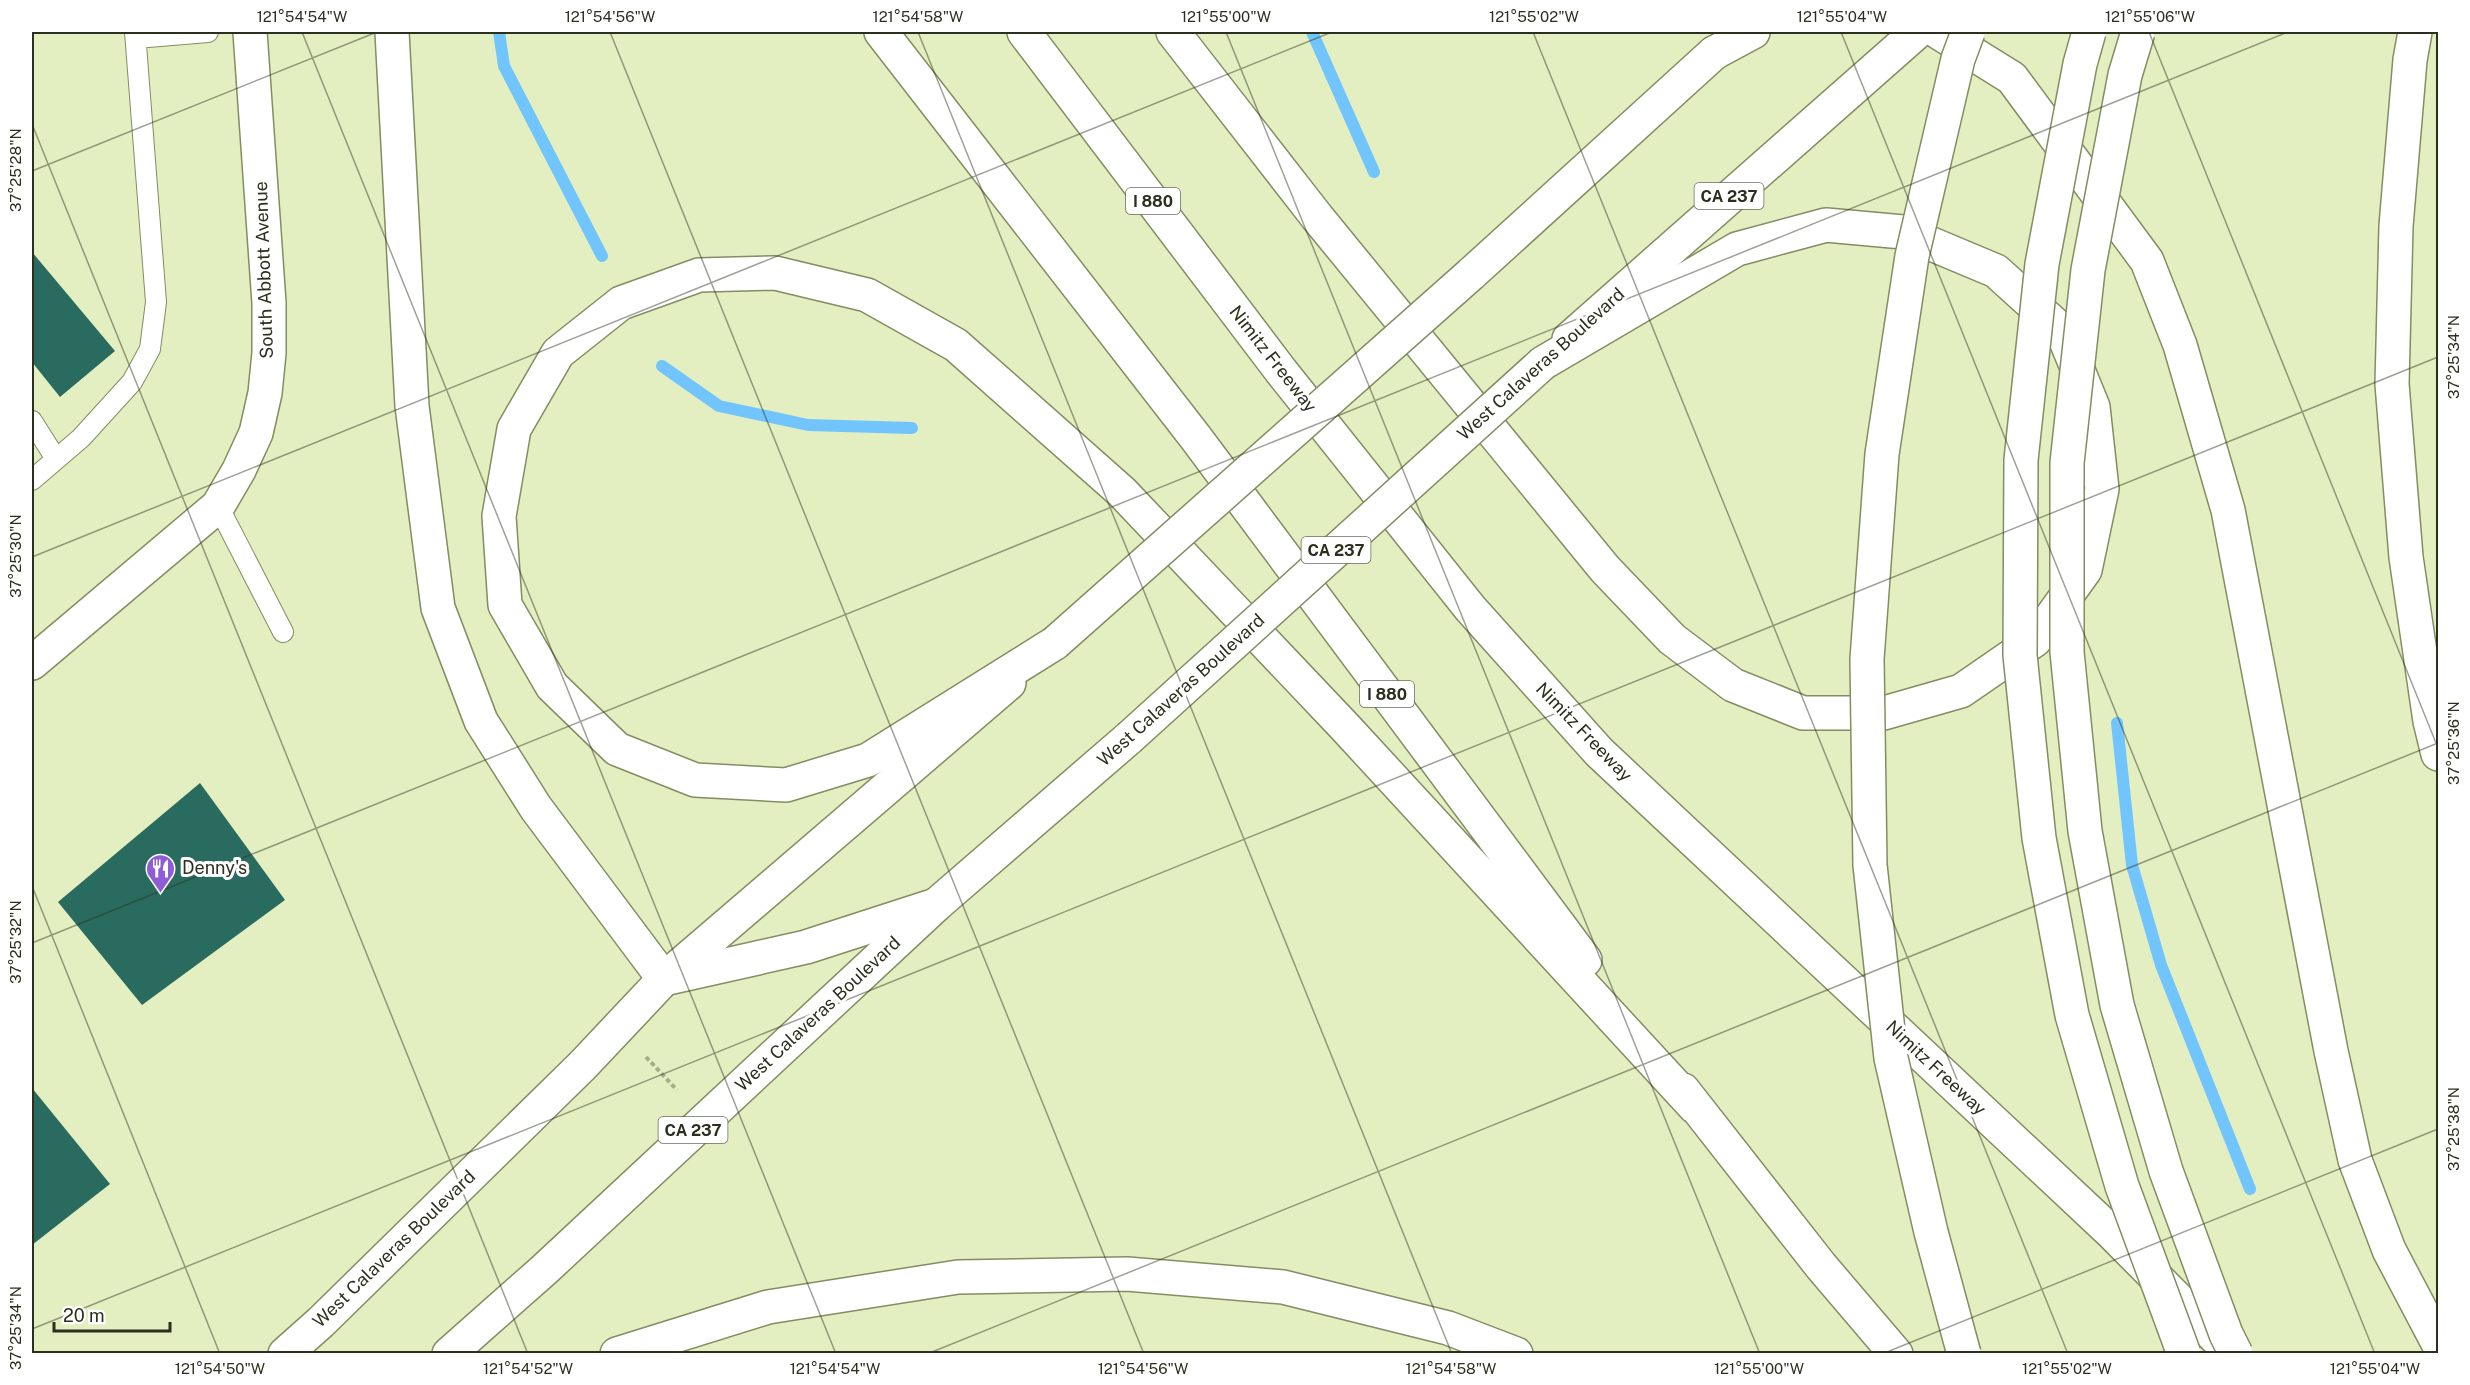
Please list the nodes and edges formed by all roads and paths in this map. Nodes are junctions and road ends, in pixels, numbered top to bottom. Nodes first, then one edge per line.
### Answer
1 (208, 32) edge
2 (250, 32) edge
3 (392, 32) edge
4 (881, 32) edge
5 (1024, 32) edge
6 (1173, 32) edge
7 (1753, 32) edge
8 (1917, 32) edge
9 (1938, 32) edge
10 (1968, 32) edge
11 (2090, 32) edge
12 (2138, 32) edge
13 (135, 35) edge
14 (1721, 42) edge
15 (2412, 46) edge
16 (1543, 363) junction
17 (32, 421) edge
18 (56, 459) junction
19 (32, 480) edge
20 (218, 506) junction
21 (283, 632) dead end
22 (1055, 643) junction
23 (32, 663) edge
24 (2439, 754) edge
25 (936, 905) junction
26 (664, 979) junction
27 (646, 1057) dead end
28 (677, 1090) dead end
29 (1695, 1107) junction
30 (2439, 1343) edge
31 (285, 1353) edge
32 (449, 1353) edge
33 (617, 1353) edge
34 (1516, 1353) edge
35 (1896, 1353) edge
36 (1964, 1353) edge
37 (2184, 1353) edge
38 (2234, 1353) edge

1 - 13 lane
2 - 20 main road, South Abbott Avenue
3 - 26 main road
4 - 29 main road, I 880
5 - 38 main road, Nimitz Freeway / I 880
6 - 16 main road
7 - 14 main road, West Calaveras Boulevard
8 - 16 main road, West Calaveras Boulevard / CA 237
9 - 30 main road
10 - 36 main road, bridge
11 - 37 main road, bridge
12 - 38 main road, bridge
13 - 18 lane
14 - 22 main road, West Calaveras Boulevard, bridge
15 - 24 main road
16 - 25 main road, West Calaveras Boulevard / CA 237, bridge
17 - 18 lane
18 - 19 lane
20 - 21 lane
20 - 23 main road, South Abbott Avenue
22 - 26 main road, West Calaveras Boulevard
22 - 29 main road
25 - 26 main road
25 - 32 main road, West Calaveras Boulevard / CA 237
26 - 31 main road, West Calaveras Boulevard
27 - 28 path
29 - 35 main road, I 880
33 - 34 main road

